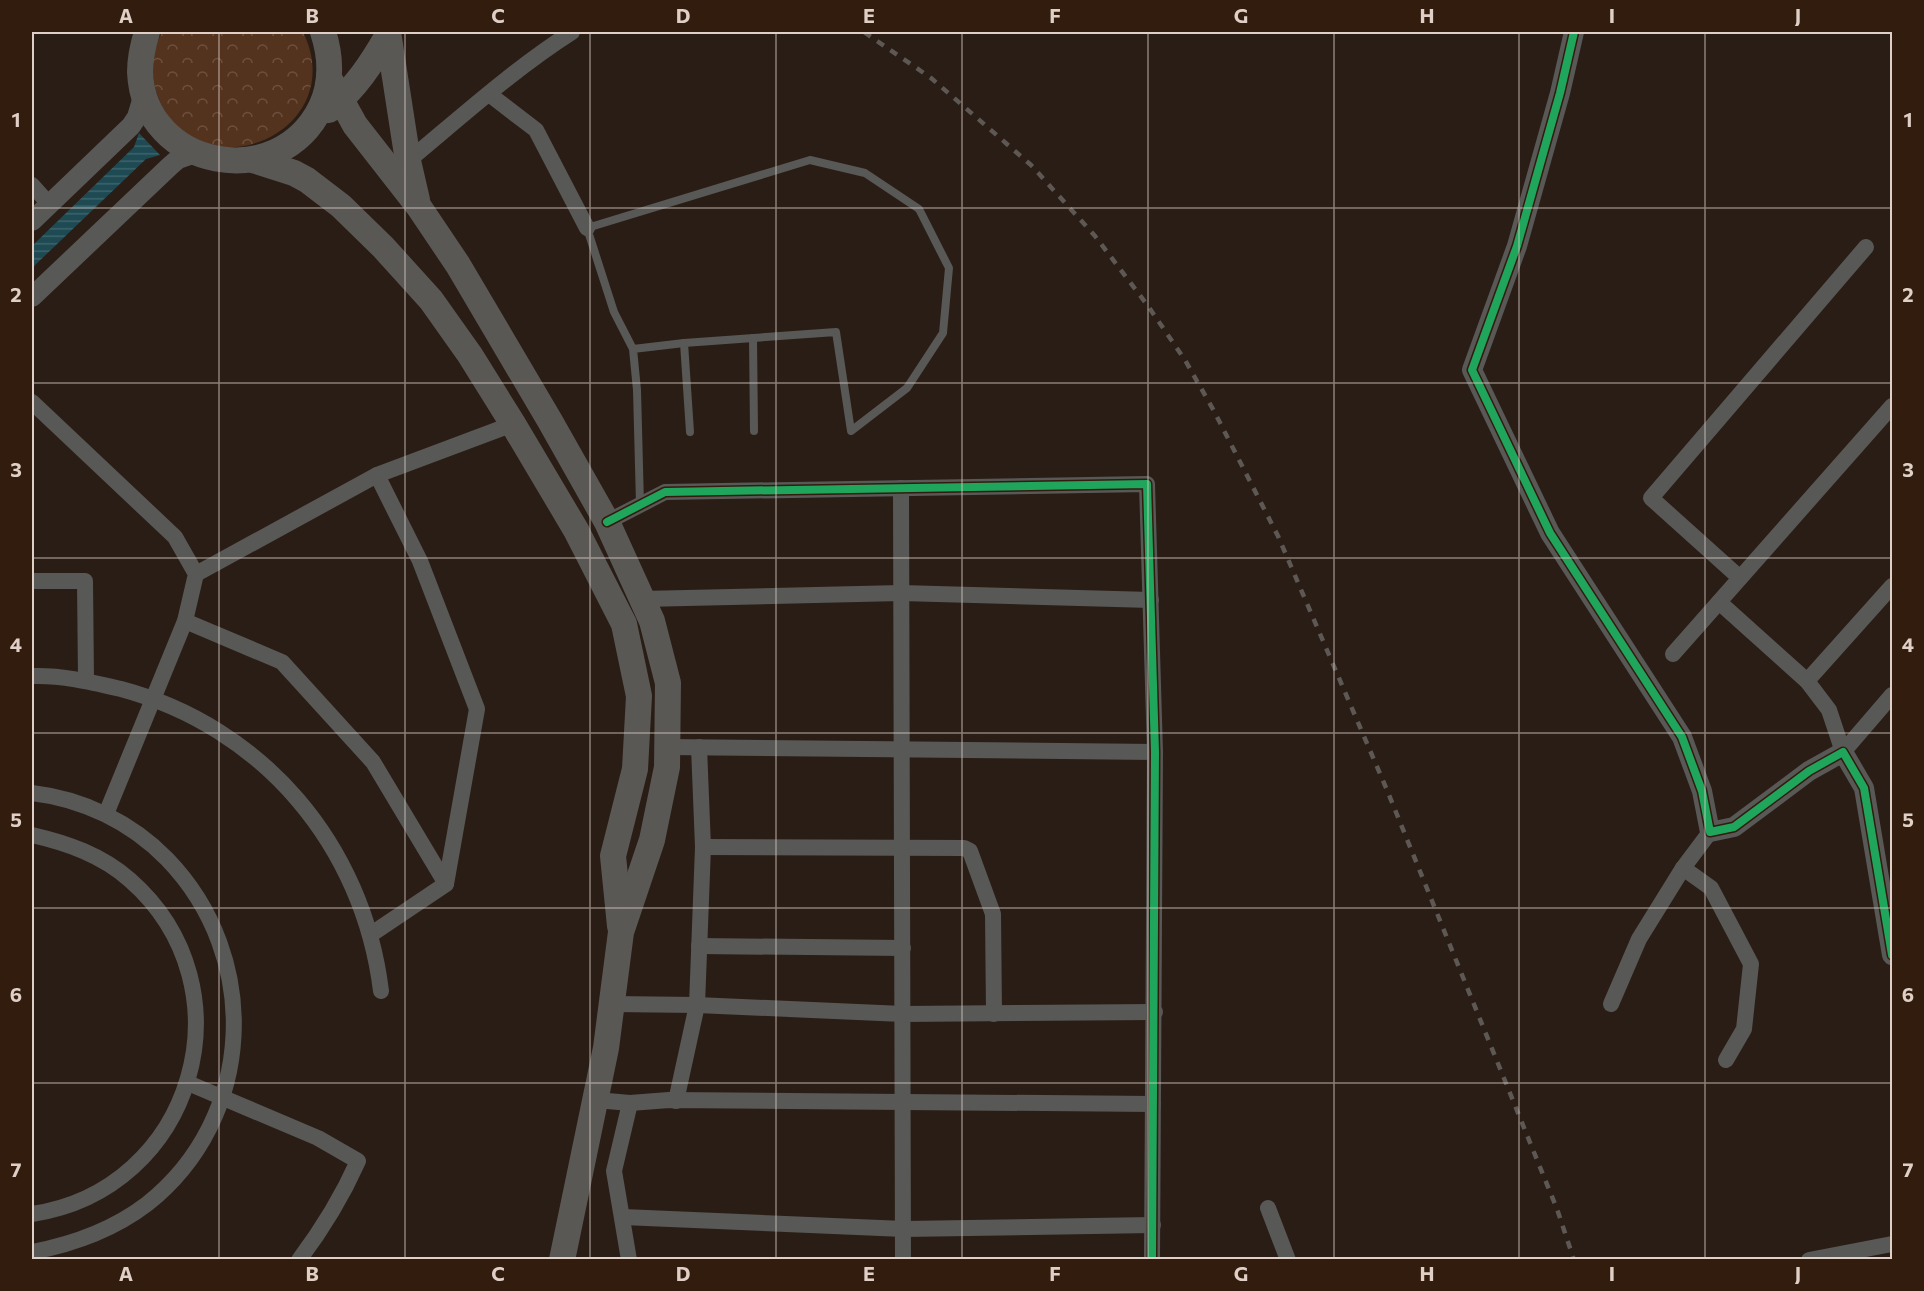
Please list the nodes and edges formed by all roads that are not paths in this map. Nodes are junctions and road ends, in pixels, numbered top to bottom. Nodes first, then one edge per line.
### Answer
1 (147, 32) edge
2 (323, 32) edge
3 (572, 32) edge
4 (1574, 32) edge
5 (388, 33) edge
6 (329, 78) junction
7 (144, 94) junction
8 (489, 94) junction
9 (341, 100) junction
10 (315, 118) junction
11 (195, 153) junction
12 (253, 160) junction
13 (408, 161) junction
14 (32, 185) edge
15 (50, 204) junction
16 (419, 207) junction
17 (32, 221) edge
18 (587, 228) junction
19 (1866, 247) dead end
20 (32, 297) edge
21 (753, 338) junction
22 (684, 343) junction
23 (633, 349) junction
24 (32, 402) edge
25 (1893, 406) edge
26 (513, 424) junction
27 (754, 431) dead end
28 (690, 432) dead end
29 (376, 475) junction
30 (902, 488) junction
31 (640, 505) junction
32 (607, 522) junction
33 (196, 574) junction
34 (1740, 578) junction
35 (32, 581) edge
36 (1893, 586) edge
37 (901, 593) junction
38 (642, 599) junction
39 (1151, 600) junction
40 (1719, 602) junction
41 (185, 621) junction
42 (1673, 654) dead end
43 (32, 676) edge
44 (86, 680) junction
45 (1807, 681) junction
46 (1893, 695) edge
47 (152, 698) junction
48 (667, 747) junction
49 (699, 747) junction
50 (902, 750) junction
51 (1155, 752) junction
52 (1843, 752) junction
53 (32, 793) edge
54 (106, 814) junction
55 (1710, 832) junction
56 (32, 835) edge
57 (703, 846) junction
58 (903, 849) junction
59 (1683, 868) junction
60 (446, 884) junction
61 (1888, 895) edge
62 (621, 932) junction
63 (370, 935) junction
64 (699, 946) junction
65 (903, 948) junction
66 (1893, 955) edge
67 (381, 990) dead end
68 (612, 1004) junction
69 (1611, 1004) dead end
70 (697, 1005) junction
71 (1155, 1012) junction
72 (903, 1014) junction
73 (994, 1014) junction
74 (1726, 1060) dead end
75 (188, 1083) junction
76 (222, 1099) junction
77 (596, 1100) junction
78 (676, 1101) junction
79 (630, 1103) junction
80 (903, 1103) junction
81 (1153, 1104) junction
82 (1268, 1208) dead end
83 (32, 1214) edge
84 (623, 1218) junction
85 (1152, 1225) junction
86 (904, 1229) junction
87 (1893, 1244) edge
88 (32, 1252) edge
89 (298, 1260) edge
90 (562, 1260) edge
91 (629, 1260) edge
92 (903, 1260) edge
93 (1152, 1260) edge
94 (1288, 1260) edge
95 (1809, 1260) edge

1 - 7 main road
2 - 6 main road
3 - 8 street
4 - 55 street
5 - 9 main road
5 - 13 main road
6 - 9 main road
6 - 10 main road
7 - 11 main road
7 - 15 street
8 - 13 street
8 - 18 street
9 - 10 main road
9 - 16 main road
10 - 12 main road
11 - 12 main road
11 - 20 street
12 - 26 main road
13 - 16 main road
14 - 15 street
15 - 17 street
16 - 32 main road
18 - 21 lane
18 - 23 lane
19 - 34 street
21 - 22 lane
21 - 27 lane
22 - 23 lane
22 - 28 lane
23 - 31 lane
24 - 33 street
25 - 34 street
26 - 29 street
26 - 62 main road
29 - 33 street
29 - 60 street
30 - 31 street
30 - 37 street
30 - 39 street
31 - 32 street
32 - 38 main road
33 - 41 street
34 - 40 street
35 - 44 street
36 - 45 street
37 - 38 street
37 - 39 street
37 - 50 street
38 - 48 main road
39 - 51 street
40 - 42 street
40 - 45 street
41 - 47 street
41 - 60 street
43 - 44 street
44 - 47 street
45 - 52 street
46 - 52 street
47 - 54 street
47 - 63 street
48 - 49 street
48 - 62 main road
49 - 50 street
49 - 57 street
50 - 51 street
50 - 58 street
51 - 71 street
52 - 55 street
52 - 61 street
53 - 54 street
54 - 76 street
55 - 59 street
56 - 75 street
57 - 58 street
57 - 64 street
58 - 65 street
58 - 73 street
59 - 69 street
59 - 74 street
60 - 63 street
61 - 66 street
62 - 68 main road
63 - 67 street
64 - 65 street
64 - 70 street
65 - 72 street
68 - 70 street
68 - 77 main road
70 - 72 street
70 - 78 street
71 - 73 street
71 - 81 street
72 - 73 street
72 - 80 street
75 - 76 street
75 - 83 street
76 - 88 street
76 - 89 street
77 - 79 street
77 - 90 main road
78 - 79 street
78 - 80 street
79 - 84 street
80 - 81 street
80 - 86 street
81 - 85 street
82 - 94 street
84 - 86 street
84 - 91 street
85 - 86 street
85 - 93 street
86 - 92 street
87 - 95 street

